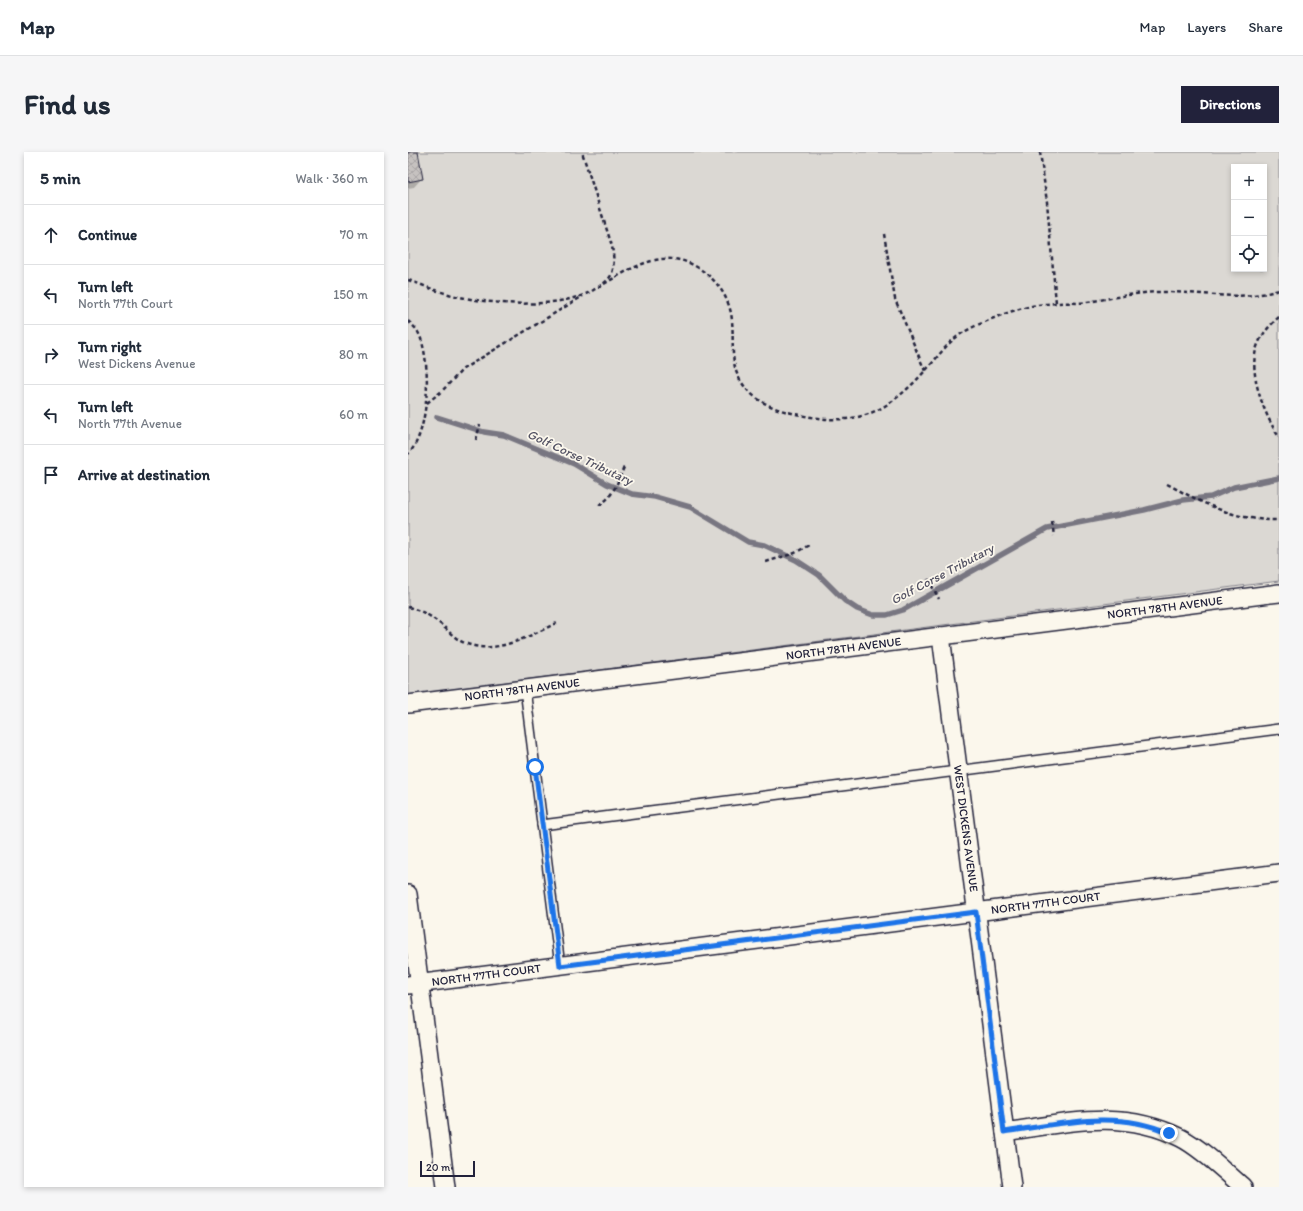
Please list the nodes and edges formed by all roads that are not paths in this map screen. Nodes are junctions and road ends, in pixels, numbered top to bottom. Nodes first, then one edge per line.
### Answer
1 (1279, 593) edge
2 (941, 636) junction
3 (525, 689) junction
4 (408, 704) edge
5 (1279, 729) edge
6 (958, 771) junction
7 (542, 825) junction
8 (1279, 873) edge
9 (408, 894) edge
10 (976, 912) junction
11 (560, 966) junction
12 (414, 985) edge
13 (1004, 1132) junction
14 (446, 1187) edge
15 (1012, 1187) edge
16 (1243, 1187) edge

1 - 2 street, NORTH 78TH AVENUE
2 - 3 street, NORTH 78TH AVENUE
2 - 6 street, WEST DICKENS AVENUE
3 - 4 street, NORTH 78TH AVENUE
3 - 7 lane
5 - 6 lane
6 - 7 lane
6 - 10 street, WEST DICKENS AVENUE
7 - 11 lane
8 - 10 street, NORTH 77TH COURT
9 - 12 street
10 - 11 street, NORTH 77TH COURT
10 - 13 street, WEST DICKENS AVENUE
11 - 12 street, NORTH 77TH COURT
12 - 14 street
13 - 15 street, WEST DICKENS AVENUE
13 - 16 street

